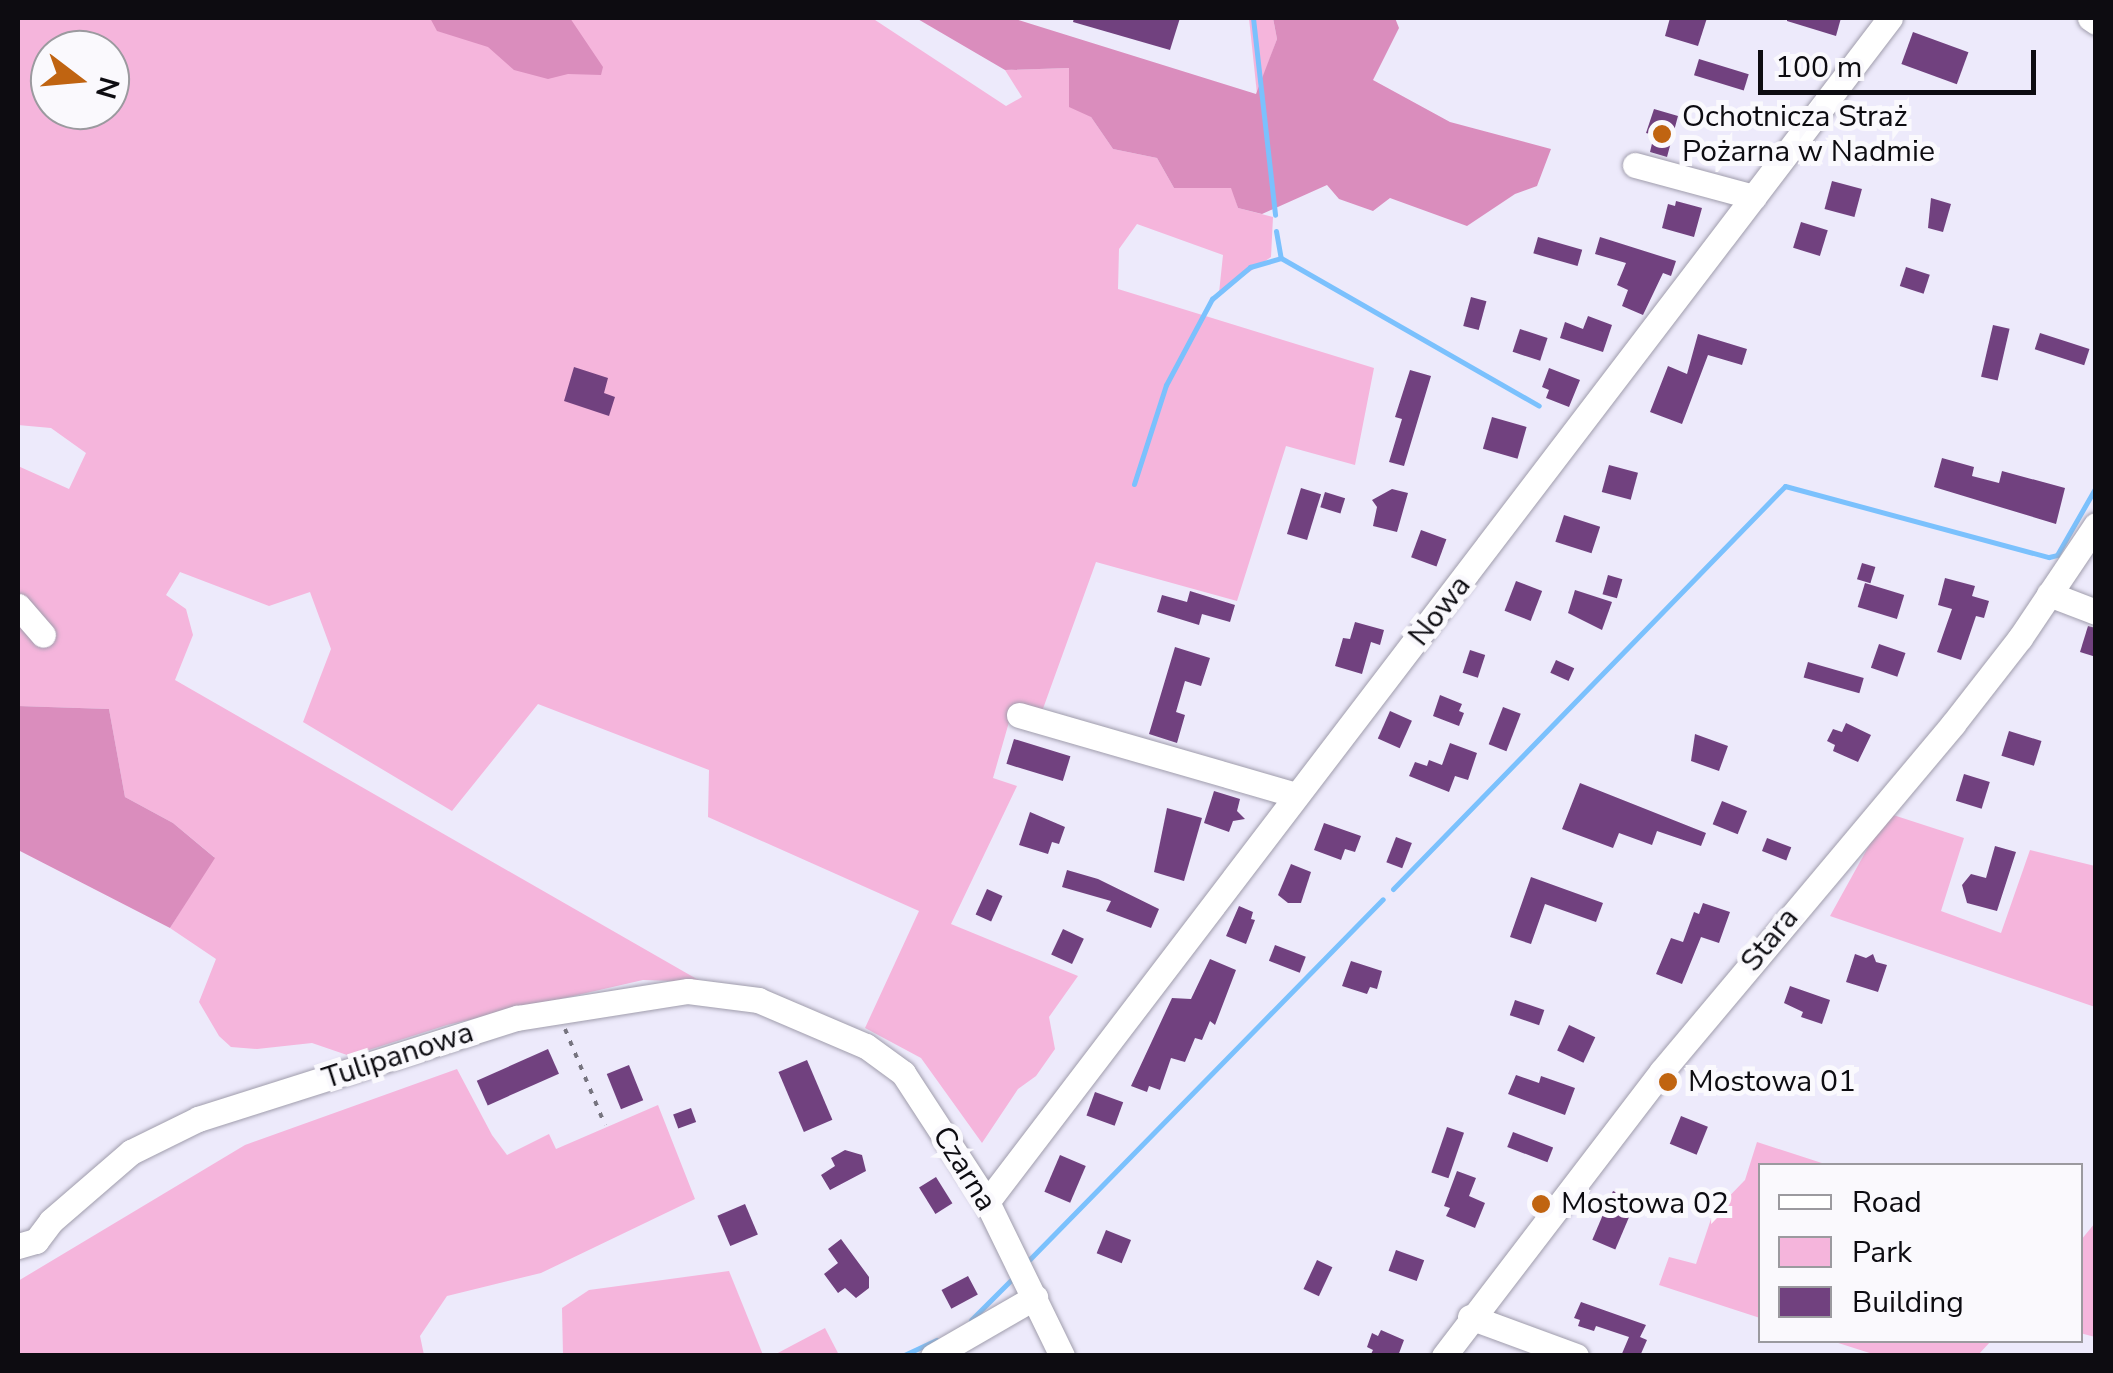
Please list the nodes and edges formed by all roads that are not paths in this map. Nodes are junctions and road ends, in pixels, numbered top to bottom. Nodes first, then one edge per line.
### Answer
1 (1890, 18) edge
2 (1635, 165) dead end
3 (1754, 197) junction
4 (2096, 525) edge
5 (2049, 594) junction
6 (18, 606) edge
7 (2096, 612) edge
8 (43, 636) dead end
9 (1019, 715) dead end
10 (1298, 794) junction
11 (820, 1024) joint
12 (987, 1202) junction
13 (18, 1246) edge
14 (1026, 1279) junction
15 (1470, 1316) junction
16 (934, 1356) edge
17 (1062, 1356) edge
18 (1444, 1356) edge
19 (1576, 1356) edge

1 - 3 street, Nowa
2 - 3 street
3 - 10 street, Nowa
4 - 5 street, Stara
5 - 7 street
5 - 15 street, Stara
6 - 8 street
9 - 10 street
10 - 12 street, Nowa
11 - 12 street, Czarna
11 - 13 street, Tulipanowa
12 - 14 street, Czarna
14 - 16 street
14 - 17 street, Czarna
15 - 18 street, Stara
15 - 19 street

